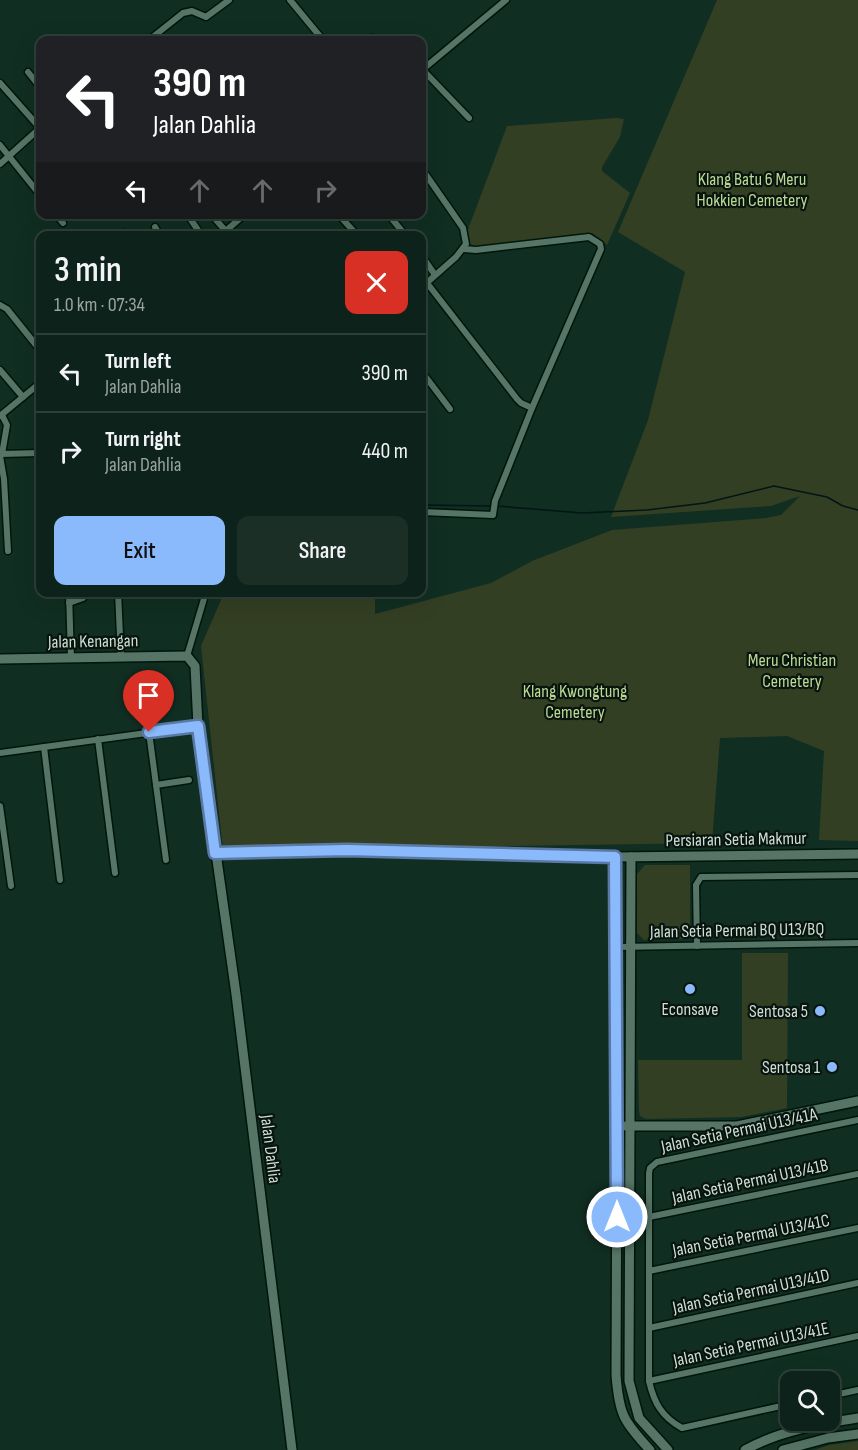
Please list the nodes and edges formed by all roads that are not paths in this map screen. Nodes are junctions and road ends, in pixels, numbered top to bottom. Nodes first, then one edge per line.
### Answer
1 (230, 0) edge
2 (290, 0) edge
3 (506, 0) edge
4 (154, 36) edge
5 (320, 36) edge
6 (426, 66) edge
7 (28, 72) dead end
8 (426, 73) edge
9 (36, 82) edge
10 (0, 83) edge
11 (469, 118) dead end
12 (36, 124) edge
13 (36, 132) edge
14 (0, 145) edge
15 (10, 156) junction
16 (0, 164) edge
17 (426, 175) edge
18 (36, 190) edge
19 (60, 219) edge
20 (240, 219) edge
21 (343, 219) edge
22 (392, 219) edge
23 (63, 223) dead end
24 (155, 227) dead end
25 (157, 231) edge
26 (228, 231) edge
27 (354, 231) edge
28 (402, 231) edge
29 (464, 249) junction
30 (426, 262) edge
31 (435, 275) junction
32 (426, 283) edge
33 (426, 287) edge
34 (0, 305) edge
35 (36, 346) edge
36 (0, 370) edge
37 (426, 377) edge
38 (36, 386) edge
39 (23, 397) junction
40 (532, 408) junction
41 (450, 409) dead end
42 (1, 416) edge
43 (36, 453) edge
44 (1, 454) edge
45 (426, 512) edge
46 (8, 550) dead end
47 (69, 597) edge
48 (84, 597) edge
49 (118, 597) edge
50 (205, 597) edge
51 (69, 603) junction
52 (187, 656) junction
53 (121, 658) junction
54 (0, 659) edge
55 (71, 659) junction
56 (198, 726) junction
57 (149, 732) junction
58 (98, 739) junction
59 (44, 747) junction
60 (0, 753) edge
61 (189, 780) dead end
62 (156, 785) junction
63 (0, 806) edge
64 (215, 853) junction
65 (858, 854) edge
66 (615, 857) junction
67 (631, 857) junction
68 (166, 860) dead end
69 (115, 873) dead end
70 (858, 875) edge
71 (60, 880) dead end
72 (11, 886) dead end
73 (858, 943) edge
74 (697, 946) junction
75 (617, 947) junction
76 (631, 947) junction
77 (858, 1101) edge
78 (858, 1120) edge
79 (617, 1126) junction
80 (630, 1126) junction
81 (858, 1174) edge
82 (649, 1217) junction
83 (858, 1228) edge
84 (649, 1271) junction
85 (858, 1283) edge
86 (649, 1328) junction
87 (858, 1336) edge
88 (649, 1381) junction
89 (858, 1390) edge
90 (840, 1394) edge
91 (780, 1406) edge
92 (858, 1418) edge
93 (858, 1434) edge
94 (292, 1450) edge
95 (650, 1450) edge
96 (669, 1450) edge
97 (745, 1450) edge
98 (783, 1450) edge

1 - 4 street
2 - 5 street
3 - 6 street
7 - 9 street
8 - 11 street
10 - 12 street
13 - 15 street
14 - 15 street
15 - 16 street
15 - 18 street
17 - 29 street
19 - 23 street
20 - 26 street
21 - 27 street
22 - 28 street
24 - 25 street
29 - 31 street
29 - 40 street
30 - 31 street
31 - 32 street
33 - 40 street
34 - 35 street
36 - 39 street
37 - 41 street
38 - 39 street
39 - 42 street
40 - 45 street
42 - 44 street
43 - 44 street
44 - 46 street
47 - 51 street
48 - 51 street
49 - 53 street
50 - 52 street
51 - 55 street
52 - 53 street, Jalan Kenangan
52 - 56 street, Jalan Dahlia
53 - 55 street, Jalan Kenangan
54 - 55 street, Jalan Kenangan
56 - 57 street
56 - 64 street, Jalan Dahlia
57 - 58 street
57 - 62 street
58 - 59 street
58 - 69 street
59 - 60 street
59 - 71 street
61 - 62 street
62 - 68 street
63 - 72 street
64 - 66 street
64 - 94 street, Jalan Dahlia
65 - 67 street, Persiaran Setia Makmur
66 - 67 street, Persiaran Setia Makmur
66 - 75 street
67 - 76 street
70 - 74 street
73 - 74 street, Jalan Setia Permai BQ U13/BQ
74 - 76 street, Jalan Setia Permai BQ U13/BQ
75 - 76 street, Jalan Setia Permai BQ U13/BQ
75 - 79 street
76 - 80 street
77 - 80 street
78 - 82 street, Jalan Setia Permai U13/41A
79 - 80 street
79 - 95 street
80 - 96 street
81 - 82 street, Jalan Setia Permai U13/41B
82 - 84 street, Jalan Setia Permai U13/41A
83 - 84 street, Jalan Setia Permai U13/41C
84 - 86 street, Jalan Setia Permai U13/41A
85 - 86 street, Jalan Setia Permai U13/41D
86 - 88 street, Jalan Setia Permai U13/41A
87 - 88 street, Jalan Setia Permai U13/41E
88 - 91 street, Jalan Setia Permai U13/41A
89 - 90 street
92 - 97 street
93 - 98 street

